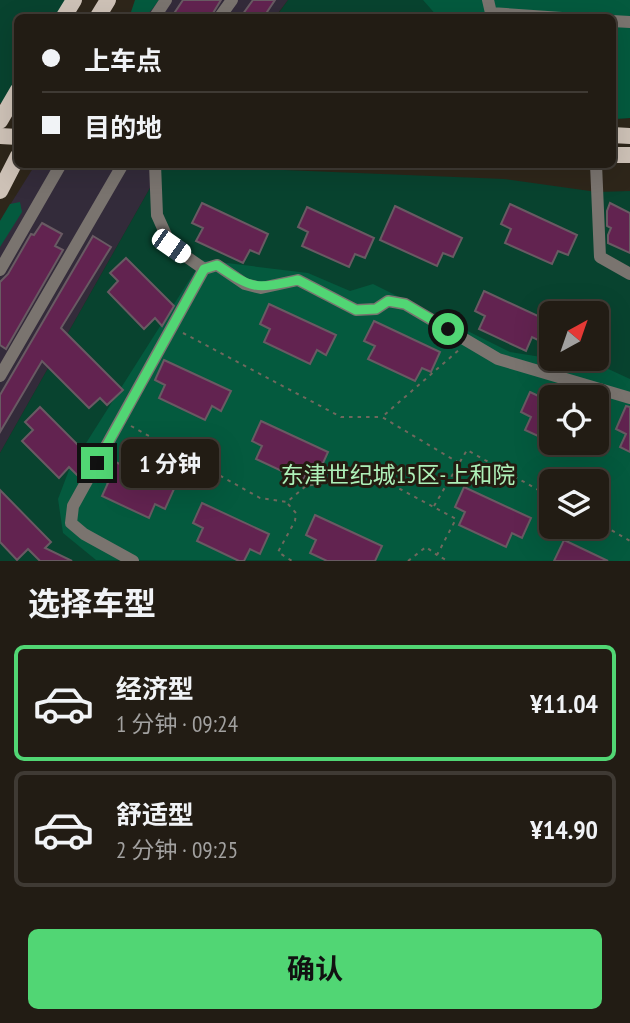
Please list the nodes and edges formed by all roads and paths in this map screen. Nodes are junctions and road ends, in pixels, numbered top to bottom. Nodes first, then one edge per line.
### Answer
1 (488, 0) edge
2 (505, 14) edge
3 (11, 100) edge
4 (0, 121) edge
5 (14, 164) edge
6 (59, 168) edge
7 (121, 168) edge
8 (155, 168) edge
9 (596, 168) edge
10 (0, 191) edge
11 (204, 269) junction
12 (0, 270) edge
13 (630, 274) edge
14 (172, 327) junction
15 (469, 342) junction
16 (3, 363) edge
17 (0, 376) edge
18 (630, 398) edge
19 (382, 417) junction
20 (121, 420) junction
21 (459, 463) junction
22 (539, 490) edge
23 (286, 502) junction
24 (433, 507) junction
25 (609, 529) edge
26 (630, 541) edge
27 (438, 555) junction
28 (133, 561) edge
29 (292, 561) edge
30 (408, 561) edge
31 (448, 561) edge

1 - 2 street
3 - 4 main road
5 - 10 main road
6 - 12 street
7 - 16 street
8 - 11 street
9 - 13 street
11 - 14 street
11 - 15 street
14 - 19 path
14 - 20 street
15 - 18 street
15 - 19 path
16 - 17 street
19 - 21 path
20 - 23 path
20 - 28 street
21 - 22 path
21 - 24 path
23 - 24 path
23 - 29 path
24 - 27 path
25 - 26 path
27 - 30 path
27 - 31 path

